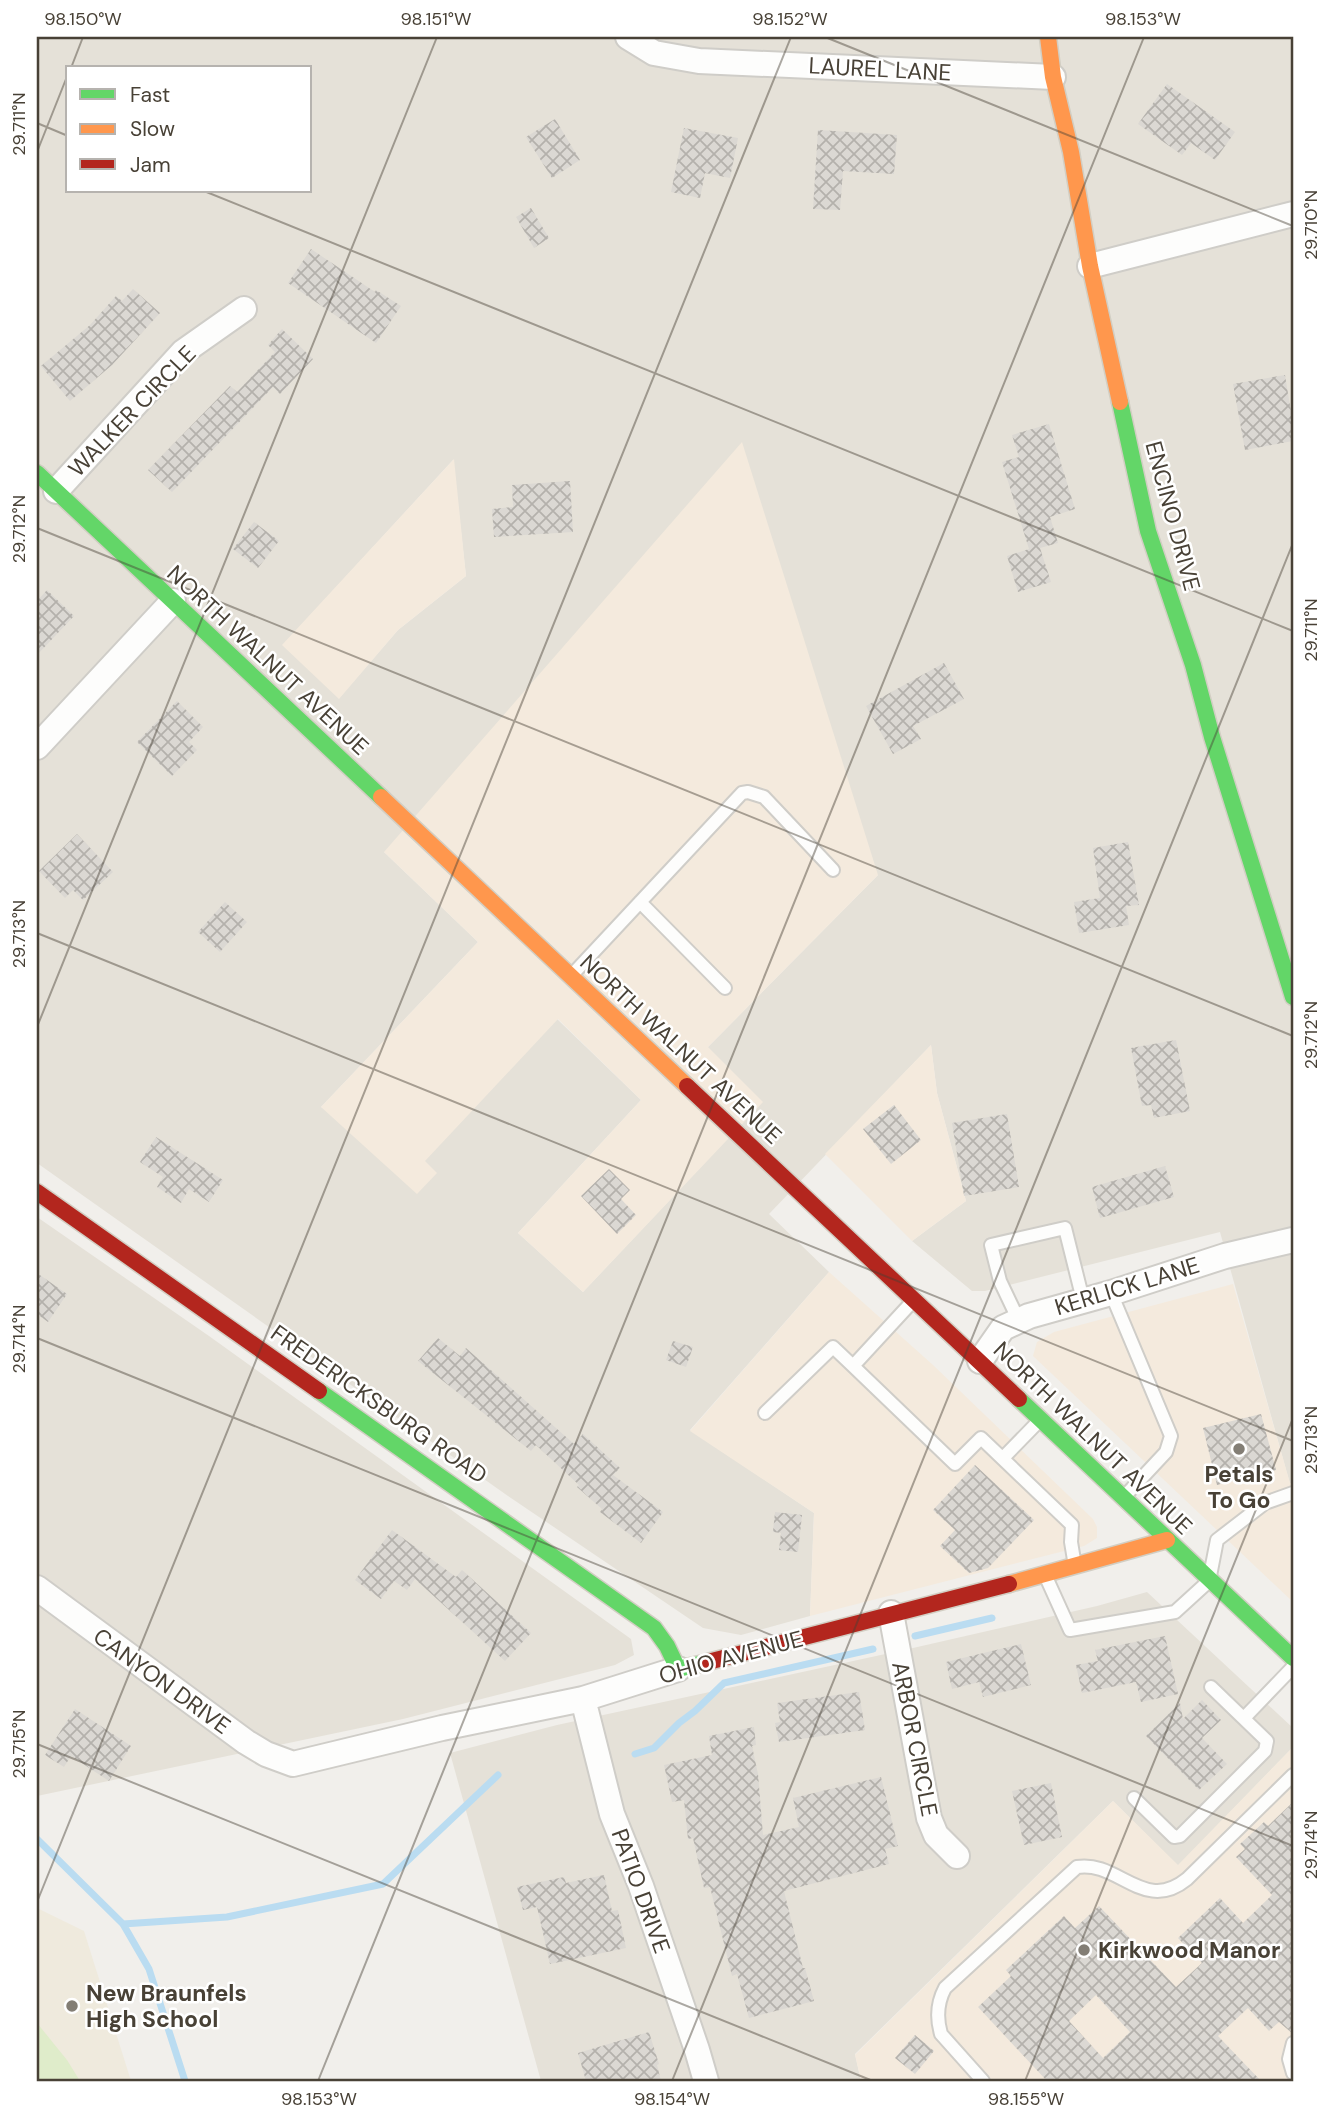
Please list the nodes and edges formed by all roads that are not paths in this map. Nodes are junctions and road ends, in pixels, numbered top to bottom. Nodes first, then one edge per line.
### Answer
1 (628, 37) edge
2 (1048, 37) edge
3 (1053, 77) junction
4 (1293, 214) edge
5 (1090, 266) junction
6 (244, 309) dead end
7 (37, 473) edge
8 (56, 491) junction
9 (173, 601) junction
10 (37, 747) edge
11 (832, 870) dead end
12 (640, 902) junction
13 (571, 976) junction
14 (725, 988) dead end
15 (1293, 997) edge
16 (37, 1192) edge
17 (1293, 1240) edge
18 (1111, 1293) junction
19 (914, 1300) junction
20 (1083, 1300) junction
21 (1019, 1321) junction
22 (979, 1361) junction
23 (853, 1366) junction
24 (765, 1413) dead end
25 (1041, 1419) junction
26 (1003, 1458) junction
27 (1293, 1493) edge
28 (1124, 1497) junction
29 (1167, 1540) junction
30 (1075, 1567) junction
31 (1046, 1575) junction
32 (1209, 1581) junction
33 (37, 1588) edge
34 (891, 1613) junction
35 (1293, 1658) edge
36 (1293, 1667) edge
37 (678, 1669) junction
38 (1211, 1687) dead end
39 (583, 1699) junction
40 (1244, 1718) junction
41 (293, 1764) joint
42 (1292, 1778) edge
43 (1134, 1798) dead end
44 (957, 1856) dead end
45 (1293, 2043) edge
46 (1293, 2073) edge
47 (706, 2081) edge
48 (984, 2081) edge

1 - 3 street, LAUREL LANE
2 - 3 street, ENCINO DRIVE
3 - 5 street, ENCINO DRIVE
4 - 5 street
5 - 15 street, ENCINO DRIVE
6 - 8 street, WALKER CIRCLE
7 - 8 street, NORTH WALNUT AVENUE
8 - 9 street, NORTH WALNUT AVENUE
9 - 10 street
9 - 13 street, NORTH WALNUT AVENUE
11 - 12 lane
12 - 13 lane
12 - 14 lane
13 - 19 street, NORTH WALNUT AVENUE
16 - 37 street, FREDERICKSBURG ROAD
17 - 18 street, KERLICK LANE
18 - 20 street, KERLICK LANE
18 - 28 lane
19 - 22 street, NORTH WALNUT AVENUE
19 - 23 lane
20 - 21 street, KERLICK LANE
20 - 21 lane
21 - 22 street, KERLICK LANE
22 - 25 street, NORTH WALNUT AVENUE
23 - 24 lane
23 - 26 lane
25 - 26 lane
25 - 28 street, NORTH WALNUT AVENUE
26 - 30 lane
27 - 32 lane
28 - 29 street, NORTH WALNUT AVENUE
29 - 30 street, OHIO AVENUE
29 - 32 street, NORTH WALNUT AVENUE
30 - 31 street, OHIO AVENUE
31 - 32 lane
31 - 34 street, OHIO AVENUE
32 - 35 street, NORTH WALNUT AVENUE
33 - 41 street, CANYON DRIVE
34 - 37 street, OHIO AVENUE
34 - 44 street, ARBOR CIRCLE
36 - 40 lane
37 - 39 street, OHIO AVENUE
38 - 40 lane
39 - 41 street, OHIO AVENUE
39 - 47 street, PATIO DRIVE
40 - 43 lane
42 - 48 lane
45 - 46 lane

